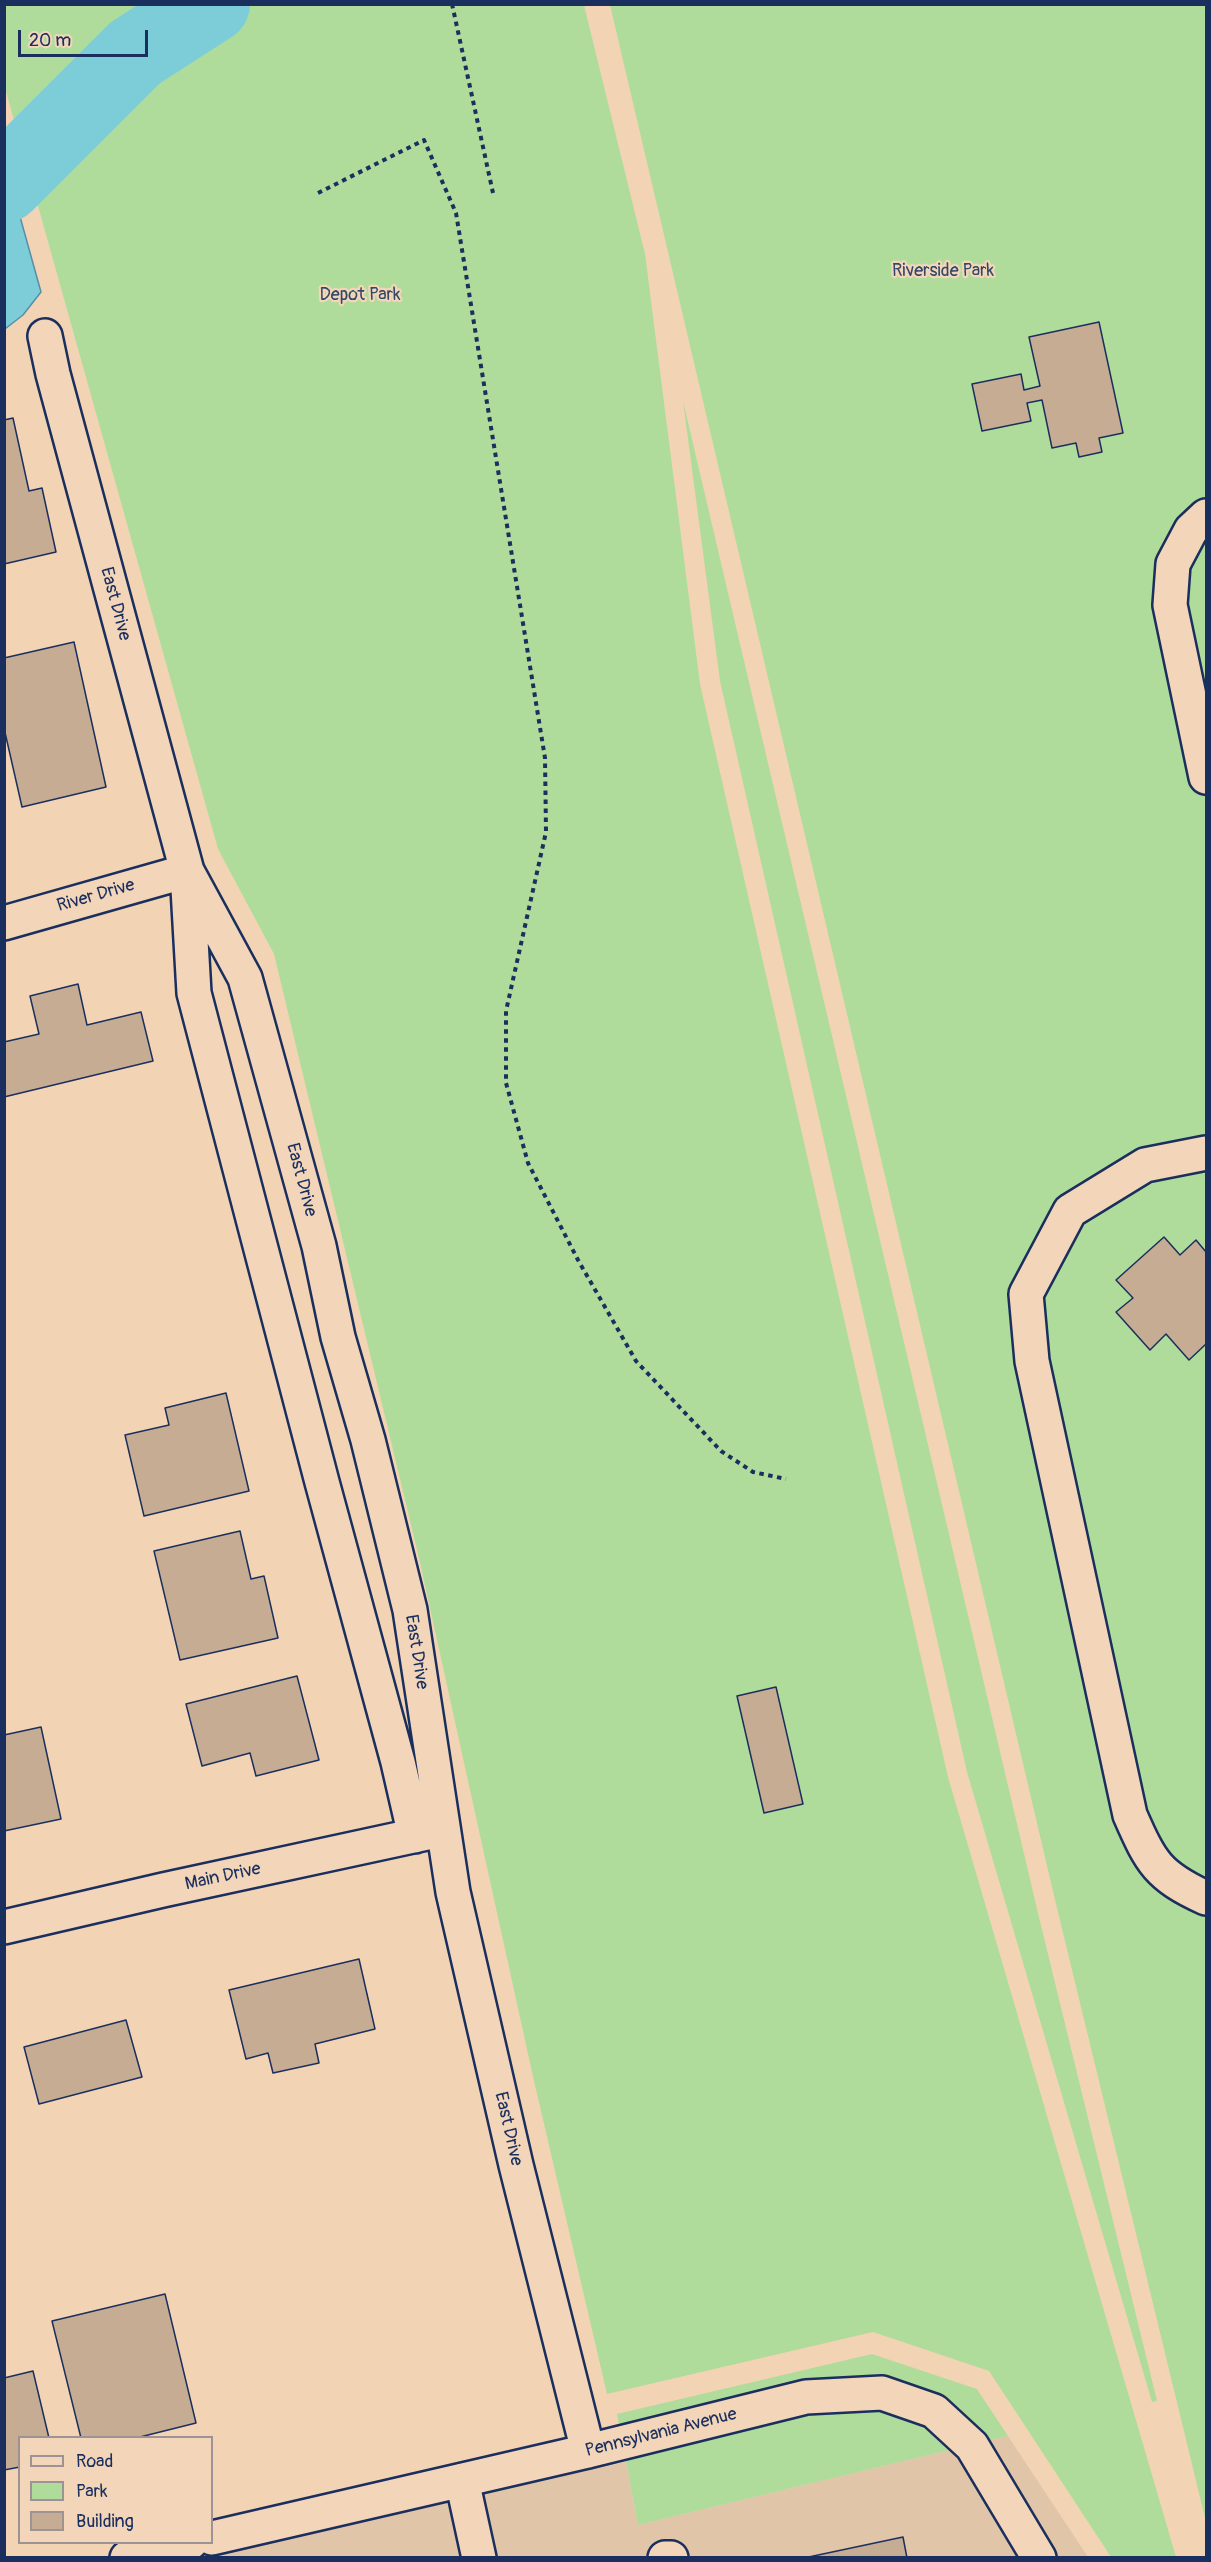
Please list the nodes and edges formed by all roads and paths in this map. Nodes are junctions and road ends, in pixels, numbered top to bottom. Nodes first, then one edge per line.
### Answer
1 (452, 4) edge
2 (318, 193) dead end
3 (493, 193) dead end
4 (45, 336) dead end
5 (1206, 516) edge
6 (1206, 777) edge
7 (187, 871) junction
8 (4, 923) edge
9 (1206, 1153) edge
10 (786, 1479) dead end
11 (429, 1833) junction
12 (1206, 1898) edge
13 (4, 1927) edge
14 (588, 2451) junction
15 (462, 2480) junction
16 (213, 2538) edge
17 (183, 2544) edge
18 (127, 2558) edge
19 (479, 2558) edge
20 (665, 2558) edge
21 (671, 2558) edge
22 (1039, 2558) edge

1 - 3 path
2 - 10 path
4 - 7 street, East Drive
5 - 6 street
7 - 8 street, River Drive
7 - 11 street, East Drive
7 - 11 street, East Drive
9 - 12 street
11 - 13 street, Main Drive
11 - 14 street, East Drive
14 - 15 street, Pennsylvania Avenue
14 - 22 street, Pennsylvania Avenue
15 - 16 street, Pennsylvania Avenue
15 - 19 street
17 - 18 street
20 - 21 street

